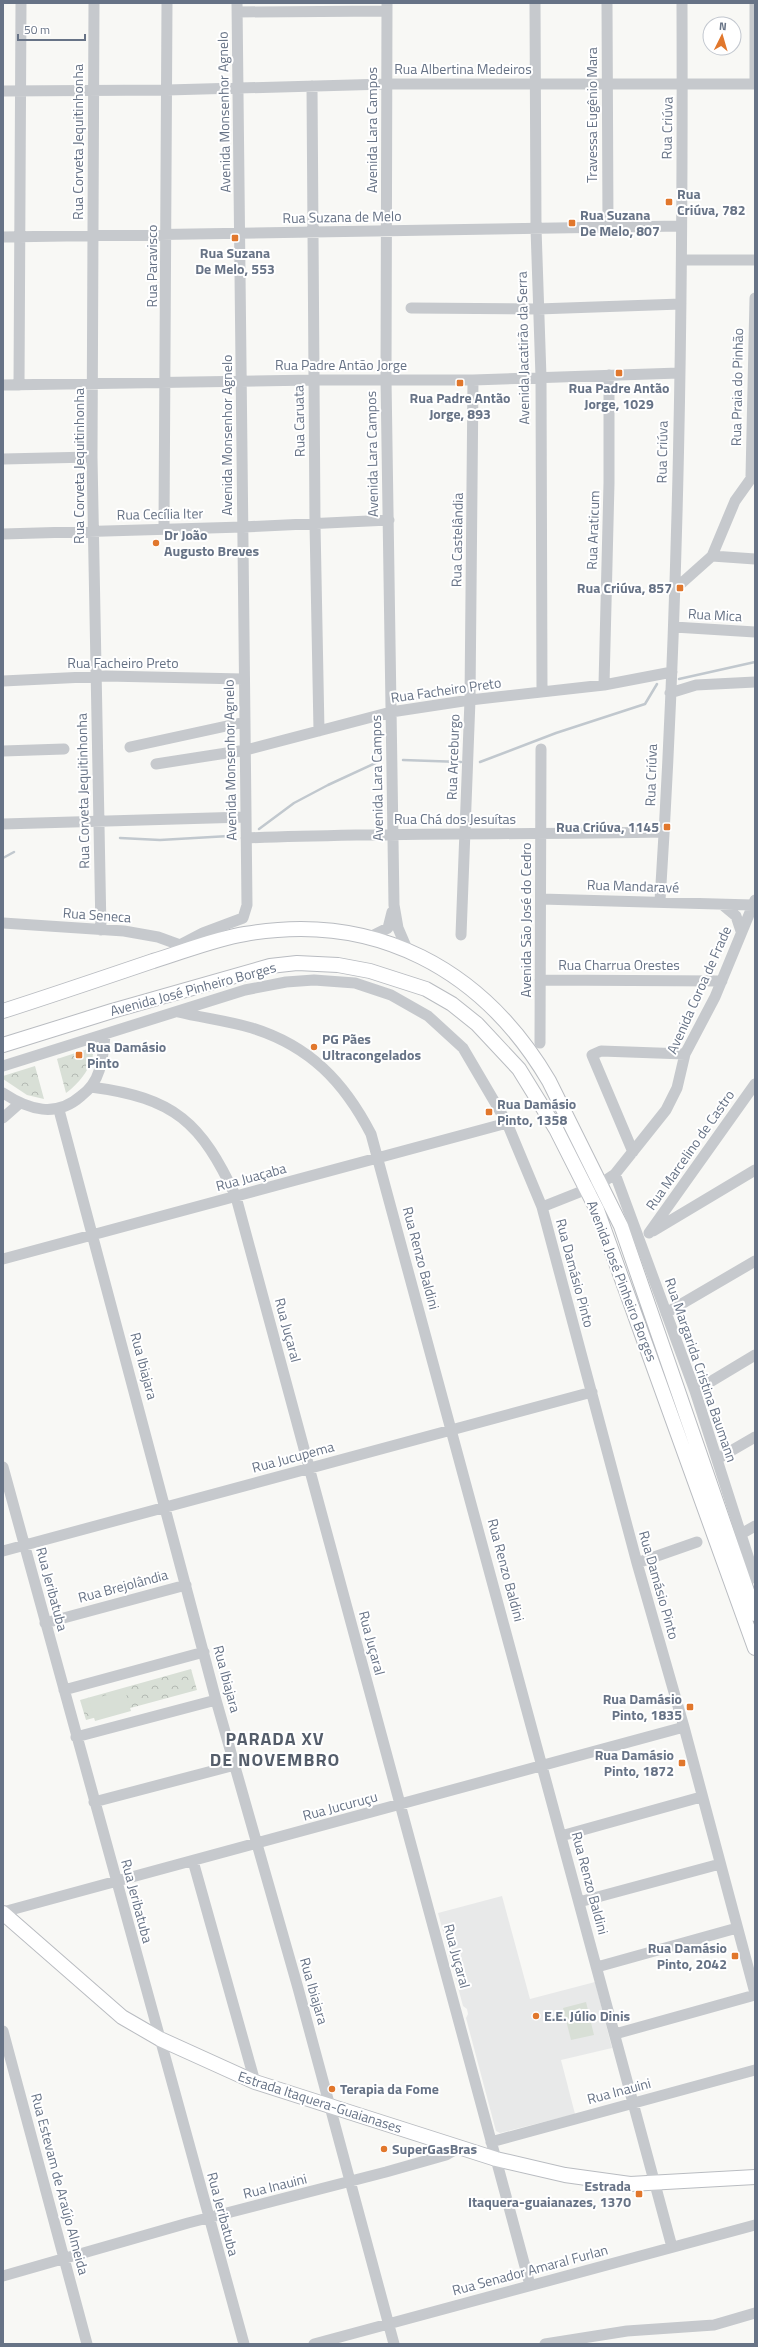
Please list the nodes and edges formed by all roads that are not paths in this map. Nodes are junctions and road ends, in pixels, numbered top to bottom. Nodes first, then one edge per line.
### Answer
1 (21, 3) edge
2 (94, 3) edge
3 (167, 3) edge
4 (535, 3) edge
5 (607, 3) edge
6 (682, 3) edge
7 (755, 3) edge
8 (387, 7) edge
9 (237, 8) edge
10 (682, 83) junction
11 (387, 84) junction
12 (534, 84) junction
13 (606, 84) junction
14 (755, 84) edge
15 (312, 86) junction
16 (240, 87) junction
17 (20, 90) junction
18 (93, 90) junction
19 (167, 90) junction
20 (3, 91) edge
21 (681, 226) junction
22 (608, 227) junction
23 (536, 228) junction
24 (386, 231) junction
25 (312, 232) junction
26 (241, 233) junction
27 (167, 234) junction
28 (92, 236) junction
29 (3, 237) edge
30 (20, 237) junction
31 (682, 260) junction
32 (755, 260) edge
33 (755, 298) edge
34 (681, 304) junction
35 (411, 308) dead end
36 (538, 309) junction
37 (679, 374) junction
38 (609, 375) junction
39 (541, 377) junction
40 (386, 379) junction
41 (314, 380) junction
42 (473, 380) junction
43 (241, 381) junction
44 (166, 382) junction
45 (93, 383) junction
46 (3, 385) edge
47 (19, 385) junction
48 (92, 458) junction
49 (3, 459) edge
50 (753, 475) edge
51 (389, 520) junction
52 (315, 524) junction
53 (243, 527) junction
54 (164, 528) junction
55 (93, 530) junction
56 (3, 534) edge
57 (712, 556) junction
58 (755, 559) edge
59 (675, 589) junction
60 (674, 627) junction
61 (755, 632) edge
62 (671, 674) junction
63 (96, 677) junction
64 (243, 679) junction
65 (3, 682) edge
66 (755, 682) edge
67 (604, 686) junction
68 (542, 691) junction
69 (670, 691) junction
70 (470, 700) junction
71 (391, 712) junction
72 (245, 722) junction
73 (319, 732) junction
74 (130, 747) dead end
75 (64, 749) dead end
76 (541, 749) dead end
77 (246, 750) junction
78 (3, 751) edge
79 (156, 764) dead end
80 (246, 818) junction
81 (97, 820) junction
82 (3, 824) edge
83 (664, 832) junction
84 (394, 834) junction
85 (464, 834) junction
86 (541, 834) junction
87 (246, 837) junction
88 (541, 899) junction
89 (660, 901) junction
90 (754, 903) edge
91 (394, 905) junction
92 (724, 906) junction
93 (3, 923) edge
94 (101, 930) junction
95 (741, 931) junction
96 (461, 935) dead end
97 (368, 938) junction
98 (181, 948) junction
99 (407, 949) junction
100 (540, 980) junction
101 (722, 981) junction
102 (3, 1011) edge
103 (178, 1012) junction
104 (105, 1035) junction
105 (540, 1043) dead end
106 (3, 1045) edge
107 (685, 1054) junction
108 (3, 1066) edge
109 (755, 1084) edge
110 (91, 1087) junction
111 (3, 1093) edge
112 (20, 1103) junction
113 (59, 1110) junction
114 (3, 1118) edge
115 (507, 1123) junction
116 (633, 1152) junction
117 (379, 1159) junction
118 (755, 1170) edge
119 (615, 1174) junction
120 (600, 1184) junction
121 (586, 1190) junction
122 (236, 1197) junction
123 (542, 1207) junction
124 (649, 1233) junction
125 (93, 1235) junction
126 (638, 1238) junction
127 (3, 1259) edge
128 (755, 1262) edge
129 (666, 1313) junction
130 (755, 1355) edge
131 (695, 1391) junction
132 (592, 1392) junction
133 (452, 1429) junction
134 (755, 1437) edge
135 (717, 1459) junction
136 (3, 1467) edge
137 (309, 1468) junction
138 (166, 1507) junction
139 (755, 1526) edge
140 (741, 1534) junction
141 (697, 1542) dead end
142 (24, 1545) junction
143 (3, 1551) edge
144 (637, 1563) junction
145 (755, 1578) edge
146 (186, 1585) junction
147 (752, 1610) edge
148 (45, 1623) junction
149 (755, 1648) edge
150 (204, 1652) junction
151 (64, 1690) junction
152 (216, 1700) junction
153 (684, 1727) junction
154 (76, 1737) junction
155 (235, 1764) junction
156 (543, 1766) junction
157 (702, 1797) junction
158 (94, 1802) junction
159 (400, 1805) junction
160 (561, 1836) junction
161 (257, 1843) junction
162 (193, 1861) junction
163 (720, 1864) junction
164 (116, 1881) junction
165 (579, 1902) junction
166 (3, 1912) edge
167 (737, 1928) junction
168 (597, 1967) junction
169 (755, 1994) edge
170 (3, 2031) edge
171 (616, 2034) junction
172 (160, 2039) junction
173 (755, 2070) edge
174 (255, 2082) junction
175 (634, 2103) junction
176 (330, 2107) junction
177 (492, 2142) junction
178 (460, 2147) junction
179 (496, 2159) junction
180 (755, 2177) edge
181 (350, 2182) junction
182 (656, 2183) junction
183 (208, 2218) junction
184 (755, 2226) edge
185 (672, 2247) junction
186 (63, 2259) junction
187 (3, 2276) edge
188 (530, 2285) junction
189 (755, 2313) edge
190 (389, 2324) junction
191 (87, 2344) edge
192 (244, 2344) edge
193 (314, 2344) edge
194 (394, 2344) edge
195 (545, 2344) edge

1 - 17 street
2 - 18 street, Rua Corveta Jequitinhonha
3 - 19 street, Rua Paravisco
4 - 12 street, Avenida Jacatirão da Serra
5 - 13 street, Travessa Eugênio Mara
6 - 10 street, Rua Criúva
7 - 14 street
8 - 9 street
8 - 11 street, Avenida Lara Campos
9 - 16 street, Avenida Monsenhor Agnelo
10 - 13 street, Rua Albertina Medeiros
10 - 14 street, Rua Albertina Medeiros
10 - 21 street, Rua Criúva
11 - 12 street, Rua Albertina Medeiros
11 - 15 street, Rua Albertina Medeiros
11 - 24 street, Avenida Lara Campos
12 - 13 street, Rua Albertina Medeiros
12 - 23 street, Avenida Jacatirão da Serra
13 - 22 street, Travessa Eugênio Mara
15 - 16 street, Rua Albertina Medeiros
15 - 25 street, Rua Caruata
16 - 19 street, Rua Albertina Medeiros
16 - 26 street, Avenida Monsenhor Agnelo
17 - 18 street, Rua Albertina Medeiros
17 - 20 street, Rua Albertina Medeiros
17 - 30 street
18 - 19 street, Rua Albertina Medeiros
18 - 28 street, Rua Corveta Jequitinhonha
19 - 27 street, Rua Paravisco
21 - 22 street, Rua Suzana de Melo
21 - 31 street, Rua Criúva
22 - 23 street, Rua Suzana de Melo
23 - 24 street, Rua Suzana de Melo
23 - 36 street, Avenida Jacatirão da Serra
24 - 25 street, Rua Suzana de Melo
24 - 40 street, Avenida Lara Campos
25 - 26 street, Rua Suzana de Melo
25 - 41 street, Rua Caruata
26 - 27 street, Rua Suzana de Melo
26 - 43 street, Avenida Monsenhor Agnelo
27 - 28 street, Rua Suzana de Melo
27 - 44 street, Rua Paravisco
28 - 30 street, Rua Suzana de Melo
28 - 45 street, Rua Corveta Jequitinhonha
29 - 30 street, Rua Suzana de Melo
30 - 47 street
31 - 32 street
31 - 34 street, Rua Criúva
33 - 50 street, Rua Praia do Pinhão
34 - 36 street
34 - 37 street, Rua Criúva
35 - 36 street
36 - 39 street, Avenida Jacatirão da Serra
37 - 38 street, Rua Padre Antão Jorge
37 - 59 street, Rua Criúva
38 - 39 street, Rua Padre Antão Jorge
38 - 67 street, Rua Araticum
39 - 42 street, Rua Padre Antão Jorge
39 - 68 street, Avenida Jacatirão da Serra
40 - 41 street, Rua Padre Antão Jorge
40 - 42 street, Rua Padre Antão Jorge
40 - 51 street, Avenida Lara Campos
41 - 43 street, Rua Padre Antão Jorge
41 - 52 street, Rua Caruata
42 - 70 street, Rua Castelândia
43 - 44 street, Rua Padre Antão Jorge
43 - 53 street, Avenida Monsenhor Agnelo
44 - 45 street, Rua Padre Antão Jorge
44 - 54 street, Rua Paravisco
45 - 47 street, Rua Padre Antão Jorge
45 - 48 street, Rua Corveta Jequitinhonha
46 - 47 street, Rua Padre Antão Jorge
48 - 49 street
48 - 55 street, Rua Corveta Jequitinhonha
50 - 57 street
51 - 52 street, Rua Cecília Iter
51 - 71 street, Avenida Lara Campos
52 - 53 street, Rua Cecília Iter
52 - 73 street, Rua Caruata
53 - 54 street, Rua Cecília Iter
53 - 64 street, Avenida Monsenhor Agnelo
54 - 55 street, Rua Cecília Iter
55 - 56 street, Rua Cecília Iter
55 - 63 street, Rua Corveta Jequitinhonha
57 - 58 street
57 - 59 street
59 - 60 street, Rua Criúva
60 - 61 street, Rua Mica
60 - 62 street, Rua Criúva
62 - 67 street, Rua Facheiro Preto
62 - 69 street, Rua Criúva
63 - 64 street, Rua Facheiro Preto
63 - 65 street, Rua Facheiro Preto
63 - 81 street, Rua Corveta Jequitinhonha
64 - 72 street, Avenida Monsenhor Agnelo
66 - 69 street
67 - 68 street, Rua Facheiro Preto
68 - 70 street, Rua Facheiro Preto
69 - 83 street, Rua Criúva
70 - 71 street, Rua Facheiro Preto
70 - 85 street, Rua Arceburgo
71 - 73 street, Rua Facheiro Preto
71 - 84 street, Avenida Lara Campos
72 - 74 street
72 - 77 street, Avenida Monsenhor Agnelo
73 - 77 street, Rua Facheiro Preto
75 - 78 street
76 - 86 street, Avenida São José do Cedro
77 - 79 street, Rua Facheiro Preto
77 - 80 street, Avenida Monsenhor Agnelo
80 - 81 street
80 - 87 street, Avenida Monsenhor Agnelo
81 - 82 street
81 - 94 street, Rua Corveta Jequitinhonha
83 - 86 street, Rua Chá dos Jesuítas
83 - 89 street, Rua Criúva
84 - 85 street, Rua Chá dos Jesuítas
84 - 87 street, Rua Chá dos Jesuítas
84 - 91 street, Avenida Lara Campos
85 - 86 street, Rua Chá dos Jesuítas
85 - 96 street, Rua Arceburgo
86 - 88 street, Avenida São José do Cedro
87 - 98 street, Avenida Monsenhor Agnelo
88 - 89 street, Rua Mandaravé
88 - 100 street, Avenida São José do Cedro
89 - 92 street, Rua Mandaravé
90 - 92 street, Rua Mandaravé
90 - 95 street, Avenida Coroa de Frade
91 - 97 street, Avenida Lara Campos
91 - 99 street, Avenida Lara Campos
92 - 95 street
93 - 94 street, Rua Seneca
94 - 98 street, Rua Seneca
95 - 101 street, Avenida Coroa de Frade
97 - 98 main road, Avenida José Pinheiro Borges
97 - 99 main road, Avenida José Pinheiro Borges
98 - 102 main road, Avenida José Pinheiro Borges
99 - 120 main road, Avenida José Pinheiro Borges
100 - 101 street, Rua Charrua Orestes
100 - 105 street, Avenida São José do Cedro
101 - 107 street, Avenida Coroa de Frade
103 - 104 street, Rua Damásio Pinto
103 - 115 street, Rua Damásio Pinto
103 - 117 street, Rua Renzo Baldini
104 - 108 street, Rua Damásio Pinto
104 - 110 street
106 - 121 main road, Avenida José Pinheiro Borges
107 - 116 street, Avenida Coroa de Frade
107 - 116 street
109 - 124 street, Rua Marcelino de Castro
110 - 113 street
110 - 122 street, Rua Juçaral
111 - 112 street
112 - 113 street
112 - 114 street
113 - 125 street, Rua Ibiajara
115 - 117 street, Rua Juaçaba
115 - 123 street, Rua Damásio Pinto
116 - 119 street, Avenida Coroa de Frade
117 - 122 street, Rua Juaçaba
117 - 133 street, Rua Renzo Baldini
118 - 124 street
119 - 120 street, Avenida Coroa de Frade
119 - 126 street, Rua Margarida Cristina Baumann
120 - 121 street, Avenida Coroa de Frade
120 - 147 main road, Avenida José Pinheiro Borges
121 - 123 street, Avenida Coroa de Frade
121 - 147 main road, Avenida José Pinheiro Borges
122 - 125 street, Rua Juaçaba
122 - 137 street, Rua Juçaral
123 - 132 street, Rua Damásio Pinto
124 - 126 street
125 - 127 street, Rua Juaçaba
125 - 138 street, Rua Ibiajara
126 - 129 street, Rua Margarida Cristina Baumann
128 - 129 street
129 - 131 street, Rua Margarida Cristina Baumann
130 - 131 street
131 - 135 street, Rua Margarida Cristina Baumann
132 - 133 street, Rua Jucupema
132 - 144 street, Rua Damásio Pinto
133 - 137 street, Rua Jucupema
133 - 156 street, Rua Renzo Baldini
134 - 135 street
135 - 140 street, Rua Margarida Cristina Baumann
136 - 142 street, Rua Jeribatuba
137 - 138 street, Rua Jucupema
137 - 159 street, Rua Juçaral
138 - 142 street, Rua Jucupema
138 - 146 street, Rua Ibiajara
139 - 140 street
140 - 145 street, Rua Margarida Cristina Baumann
141 - 144 street
142 - 143 street, Rua Jucupema
142 - 148 street, Rua Jeribatuba
144 - 153 street, Rua Damásio Pinto
146 - 148 street, Rua Brejolândia
146 - 150 street, Rua Ibiajara
147 - 149 main road, Avenida José Pinheiro Borges
148 - 151 street, Rua Jeribatuba
150 - 151 street
150 - 152 street, Rua Ibiajara
151 - 154 street, Rua Jeribatuba
152 - 154 street
152 - 155 street, Rua Ibiajara
153 - 156 street, Rua Jucuruçu
153 - 157 street, Rua Damásio Pinto
154 - 158 street, Rua Jeribatuba
155 - 158 street
155 - 161 street, Rua Ibiajara
156 - 159 street, Rua Jucuruçu
156 - 160 street, Rua Renzo Baldini
157 - 160 street
157 - 163 street, Rua Damásio Pinto
158 - 164 street, Rua Jeribatuba
159 - 161 street, Rua Jucuruçu
159 - 177 street, Rua Juçaral
160 - 165 street, Rua Renzo Baldini
161 - 162 street, Rua Jucuruçu
161 - 176 street, Rua Ibiajara
162 - 164 street, Rua Jucuruçu
162 - 174 street
163 - 165 street
163 - 167 street, Rua Damásio Pinto
164 - 166 street, Rua Jucuruçu
164 - 172 street, Rua Jeribatuba
165 - 168 street, Rua Renzo Baldini
166 - 172 main road, Estrada Itaquera-Guaianases
167 - 168 street
167 - 169 street, Rua Damásio Pinto
168 - 171 street, Rua Renzo Baldini
169 - 171 street
170 - 186 street, Rua Estevam de Araújo Almeida
171 - 175 street, Rua Renzo Baldini
172 - 174 main road, Estrada Itaquera-Guaianases
172 - 183 street, Rua Jeribatuba
173 - 175 street, Rua Inauini
174 - 176 main road, Estrada Itaquera-Guaianases
175 - 177 street, Rua Inauini
175 - 182 street, Rua Renzo Baldini
176 - 178 main road, Estrada Itaquera-Guaianases
176 - 181 street, Rua Ibiajara
177 - 179 street, Rua Juçaral
178 - 179 main road, Estrada Itaquera-Guaianases
178 - 181 street, Rua Inauini
179 - 182 main road, Estrada Itaquera-Guaianases
179 - 188 street, Rua Juçaral
180 - 182 main road, Estrada Itaquera-Guaianases
181 - 183 street, Rua Inauini
181 - 190 street, Rua Ibiajara
182 - 185 street, Rua Renzo Baldini
183 - 186 street, Rua Inauini
183 - 192 street, Rua Jeribatuba
184 - 185 street, Rua Senador Amaral Furlan
185 - 188 street, Rua Senador Amaral Furlan
186 - 187 street, Rua Inauini
186 - 191 street, Rua Estevam de Araújo Almeida
188 - 190 street, Rua Senador Amaral Furlan
189 - 195 street
190 - 193 street, Rua Senador Amaral Furlan
190 - 194 street, Rua Ibiajara

